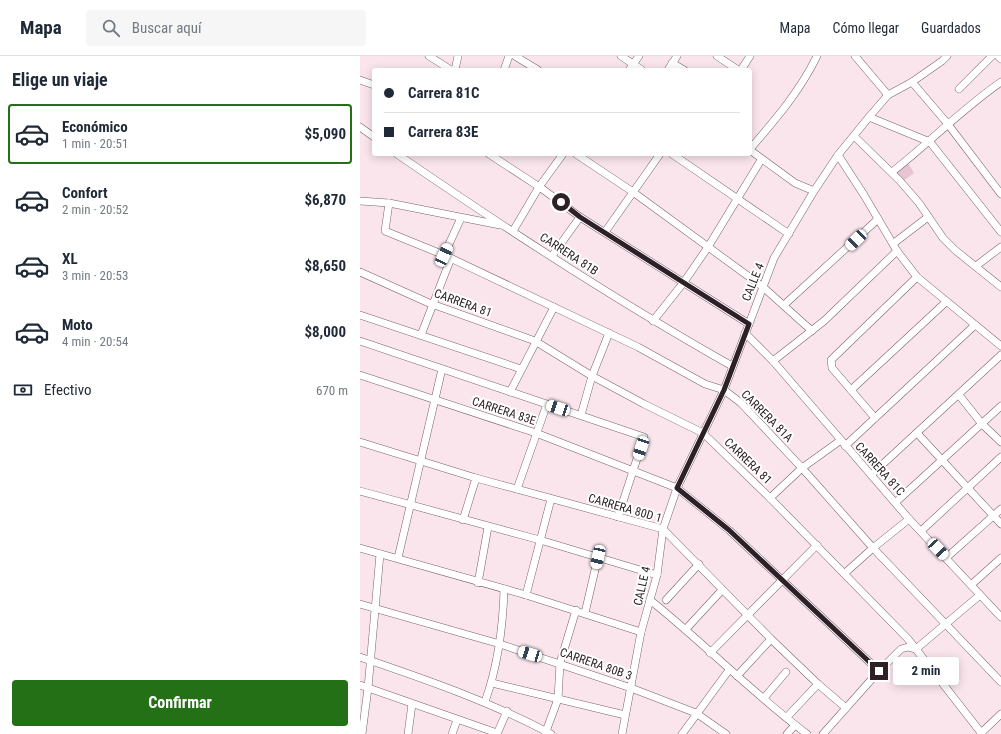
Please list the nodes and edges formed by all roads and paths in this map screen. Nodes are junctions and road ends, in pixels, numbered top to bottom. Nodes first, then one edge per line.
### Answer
1 (430, 56) edge
2 (458, 56) edge
3 (509, 56) edge
4 (515, 56) edge
5 (621, 56) edge
6 (639, 56) edge
7 (677, 56) edge
8 (717, 56) edge
9 (750, 56) edge
10 (817, 56) edge
11 (855, 56) edge
12 (992, 56) edge
13 (998, 56) edge
14 (942, 58) edge
15 (1001, 59) edge
16 (672, 63) junction
17 (631, 67) edge
18 (448, 68) edge
19 (455, 68) edge
20 (505, 68) edge
21 (535, 68) edge
22 (669, 68) edge
23 (681, 68) edge
24 (735, 68) edge
25 (742, 68) edge
26 (360, 80) edge
27 (912, 82) junction
28 (1001, 82) edge
29 (372, 84) edge
30 (959, 89) dead end
31 (888, 95) junction
32 (869, 117) junction
33 (947, 123) junction
34 (360, 127) edge
35 (372, 136) edge
36 (854, 136) junction
37 (930, 142) junction
38 (752, 148) edge
39 (752, 152) edge
40 (838, 155) junction
41 (401, 156) edge
42 (492, 156) edge
43 (562, 156) edge
44 (579, 156) edge
45 (659, 156) edge
46 (675, 156) edge
47 (761, 160) junction
48 (892, 172) junction
49 (539, 187) junction
50 (814, 191) junction
51 (633, 192) junction
52 (1001, 194) edge
53 (738, 198) junction
54 (360, 201) edge
55 (389, 203) junction
56 (580, 217) junction
57 (928, 217) junction
58 (461, 218) junction
59 (878, 219) junction
60 (503, 225) junction
61 (513, 231) junction
62 (605, 232) junction
63 (1001, 232) edge
64 (789, 234) junction
65 (894, 243) junction
66 (708, 247) junction
67 (1001, 247) edge
68 (897, 251) junction
69 (552, 256) junction
70 (448, 257) junction
71 (976, 266) junction
72 (360, 272) edge
73 (917, 277) junction
74 (684, 282) junction
75 (763, 287) junction
76 (1001, 287) edge
77 (946, 302) junction
78 (434, 305) junction
79 (784, 305) junction
80 (554, 307) junction
81 (360, 315) edge
82 (653, 321) junction
83 (749, 324) junction
84 (975, 326) junction
85 (812, 331) junction
86 (609, 333) junction
87 (745, 333) junction
88 (421, 335) junction
89 (360, 341) edge
90 (535, 341) junction
91 (1001, 346) edge
92 (1001, 355) edge
93 (773, 361) junction
94 (732, 366) junction
95 (442, 369) junction
96 (522, 369) junction
97 (360, 376) edge
98 (592, 376) junction
99 (724, 390) junction
100 (851, 390) junction
101 (510, 392) junction
102 (959, 395) junction
103 (434, 400) junction
104 (547, 404) junction
105 (1001, 406) edge
106 (581, 415) junction
107 (875, 418) junction
108 (982, 424) junction
109 (536, 433) junction
110 (703, 433) junction
111 (917, 433) junction
112 (360, 442) edge
113 (1001, 442) edge
114 (843, 443) junction
115 (1001, 457) edge
116 (420, 460) junction
117 (942, 460) junction
118 (802, 468) junction
119 (634, 470) junction
120 (871, 475) junction
121 (476, 478) junction
122 (677, 488) junction
123 (967, 488) junction
124 (517, 489) junction
125 (360, 491) edge
126 (551, 498) junction
127 (770, 498) junction
128 (896, 502) junction
129 (410, 506) junction
130 (1001, 509) edge
131 (994, 516) junction
132 (618, 517) junction
133 (909, 519) junction
134 (463, 520) junction
135 (1001, 524) edge
136 (488, 527) junction
137 (663, 529) junction
138 (921, 531) junction
139 (540, 540) junction
140 (817, 545) junction
141 (360, 548) edge
142 (873, 548) junction
143 (380, 554) junction
144 (598, 557) junction
145 (398, 558) junction
146 (946, 558) junction
147 (1001, 558) edge
148 (699, 564) junction
149 (845, 573) junction
150 (657, 575) junction
151 (782, 580) junction
152 (478, 582) junction
153 (971, 585) junction
154 (504, 589) junction
155 (722, 590) junction
156 (526, 595) junction
157 (980, 595) junction
158 (650, 600) junction
159 (666, 600) dead end
160 (360, 604) edge
161 (374, 608) junction
162 (576, 610) junction
163 (585, 613) junction
164 (999, 613) edge
165 (747, 614) junction
166 (946, 624) junction
167 (686, 629) junction
168 (642, 632) junction
169 (771, 639) junction
170 (500, 644) junction
171 (916, 649) junction
172 (710, 653) junction
173 (360, 657) edge
174 (371, 661) junction
175 (560, 663) junction
176 (729, 670) junction
177 (879, 671) junction
178 (786, 672) dead end
179 (738, 676) junction
180 (1001, 682) edge
181 (492, 683) junction
182 (818, 684) junction
183 (360, 685) edge
184 (368, 688) junction
185 (631, 688) junction
186 (558, 698) junction
187 (764, 698) junction
188 (485, 702) junction
189 (412, 704) junction
190 (846, 708) junction
191 (507, 711) junction
192 (696, 713) junction
193 (1001, 714) edge
194 (625, 715) junction
195 (787, 717) junction
196 (457, 720) junction
197 (795, 725) junction
198 (497, 733) edge
199 (547, 733) edge
200 (981, 733) edge
201 (362, 734) edge
202 (408, 734) edge
203 (452, 734) edge
204 (622, 734) edge
205 (682, 734) edge
206 (726, 734) edge
207 (787, 734) edge
208 (807, 734) edge
209 (823, 734) edge

1 - 18 street
2 - 19 street
3 - 20 street
4 - 21 street
5 - 17 street
6 - 17 street
7 - 16 street
8 - 24 street
9 - 25 street
10 - 38 street
11 - 31 street
12 - 30 street
13 - 15 street
14 - 27 street, CALLE 4
16 - 22 street
16 - 23 street
26 - 29 street
27 - 31 street, CALLE 4
27 - 33 street
28 - 33 street
31 - 32 street, CALLE 4
32 - 36 street, CALLE 4
32 - 37 street
33 - 37 street
33 - 52 street
34 - 35 street
36 - 40 street, CALLE 4
36 - 48 street
37 - 48 street
37 - 63 street
39 - 47 street
40 - 50 street, CALLE 4
40 - 59 street
41 - 60 street, CARRERA 81B
42 - 49 street
43 - 49 street
44 - 51 street
45 - 51 street
46 - 53 street
47 - 50 street
47 - 53 street
48 - 57 street
49 - 56 street
49 - 61 street
50 - 64 street, CALLE 4
51 - 62 street
51 - 66 street
53 - 64 street
53 - 66 street
54 - 55 street
55 - 58 street
55 - 70 street, CARRERA 81A
56 - 62 street
56 - 69 street
57 - 65 street
57 - 71 street
58 - 60 street
58 - 70 street
59 - 65 street
59 - 79 street
60 - 61 street, CARRERA 81B
61 - 69 street, CARRERA 81B
62 - 74 street
64 - 75 street, CALLE 4
65 - 68 street
66 - 74 street
66 - 75 street
67 - 71 street
68 - 73 street
68 - 85 street
69 - 82 street, CARRERA 81B
70 - 78 street
70 - 80 street, CARRERA 81A
71 - 76 street
72 - 78 street, CARRERA 81
73 - 77 street
73 - 100 street
74 - 82 street
74 - 83 street
75 - 79 street
75 - 83 street, CALLE 4
77 - 84 street
77 - 100 street
78 - 88 street
78 - 90 street, CARRERA 81
79 - 85 street
80 - 86 street, CARRERA 81A
80 - 90 street
81 - 88 street
82 - 94 street, CARRERA 81B
83 - 87 street, CALLE 4
84 - 91 street
84 - 107 street
85 - 93 street
86 - 98 street
86 - 99 street, CARRERA 81A
87 - 93 street, CARRERA 81C
87 - 94 street, CALLE 4
88 - 96 street
89 - 95 street
90 - 96 street
90 - 98 street, CARRERA 81
92 - 102 street
93 - 114 street, CARRERA 81C
94 - 99 street, CALLE 4
95 - 101 street
95 - 103 street
96 - 101 street
97 - 103 street, CARRERA 83E
98 - 106 street
98 - 110 street, CARRERA 81
99 - 110 street, CALLE 4
99 - 118 street, CARRERA 81A
100 - 107 street
101 - 104 street
102 - 108 street
102 - 111 street
103 - 109 street, CARRERA 83E
103 - 116 street
104 - 106 street
104 - 109 street
105 - 108 street
106 - 119 street
107 - 114 street
108 - 113 street
108 - 117 street
109 - 119 street, CARRERA 83E
109 - 124 street
110 - 122 street, CALLE 4
110 - 127 street, CARRERA 81
111 - 117 street
111 - 120 street
112 - 116 street, CARRERA 80D 1
114 - 118 street
114 - 120 street, CARRERA 81C
115 - 123 street
116 - 121 street, CARRERA 80D 1
116 - 129 street
117 - 123 street
117 - 128 street
118 - 127 street
118 - 142 street, CARRERA 81A
119 - 122 street, CARRERA 83E
119 - 132 street
120 - 128 street, CARRERA 81C
121 - 124 street, CARRERA 80D 1
121 - 134 street
122 - 137 street, CALLE 4
122 - 151 street, CARRERA 83E
123 - 131 street
123 - 138 street
124 - 126 street, CARRERA 80D 1
125 - 129 street
126 - 132 street, CARRERA 80D 1
126 - 139 street
127 - 140 street, CARRERA 81
128 - 133 street, CARRERA 81C
129 - 134 street
129 - 145 street
130 - 131 street
131 - 135 street
131 - 146 street
132 - 137 street, CARRERA 80D 1
133 - 138 street, CARRERA 81C
133 - 142 street
134 - 136 street
136 - 139 street
136 - 152 street
137 - 148 street, CARRERA 80D 1
137 - 150 street, CALLE 4
138 - 146 street, CARRERA 81C
139 - 144 street
139 - 156 street
140 - 149 street, CARRERA 81
140 - 151 street
141 - 143 street
142 - 149 street
142 - 166 street, CARRERA 81A
143 - 145 street
143 - 161 street
144 - 150 street
144 - 163 street
145 - 152 street
146 - 153 street, CARRERA 81C
147 - 153 street
148 - 155 street, CARRERA 80D 1
148 - 159 street
149 - 171 street, CARRERA 81
150 - 158 street, CALLE 4
151 - 165 street
151 - 177 street, CARRERA 83E
152 - 154 street
153 - 157 street, CARRERA 81C
154 - 156 street
154 - 170 street
155 - 165 street, CARRERA 80D 1
155 - 167 street
156 - 162 street
157 - 164 street, CARRERA 81C
157 - 166 street
158 - 167 street
158 - 168 street, CALLE 4
160 - 161 street, CARRERA 80B 3
161 - 170 street, CARRERA 80B 3
161 - 174 street
162 - 163 street
162 - 175 street
163 - 168 street
165 - 169 street, CARRERA 80D 1
165 - 172 street
166 - 171 street
166 - 180 street, CARRERA 81A
167 - 172 street
168 - 185 street, CALLE 4
169 - 179 street
169 - 182 street, CARRERA 80D 1
170 - 175 street, CARRERA 80B 3
170 - 181 street
171 - 177 street
171 - 200 street, CARRERA 81
172 - 176 street
173 - 174 street
174 - 184 street
174 - 188 street
175 - 185 street, CARRERA 80B 3
175 - 186 street
176 - 179 street
176 - 192 street
177 - 190 street
178 - 187 street
179 - 187 street
181 - 186 street
181 - 188 street
182 - 190 street, CARRERA 80D 1
182 - 195 street
183 - 184 street
184 - 189 street
184 - 201 street
185 - 192 street, CARRERA 80B 3
185 - 194 street, CALLE 4
186 - 194 street
186 - 199 street
187 - 195 street
188 - 191 street
189 - 196 street
189 - 202 street
190 - 209 street
191 - 198 street
191 - 199 street
192 - 205 street
192 - 206 street, CARRERA 80B 3
193 - 200 street
194 - 204 street, CALLE 4
195 - 197 street
196 - 198 street
196 - 203 street
197 - 207 street
197 - 208 street

